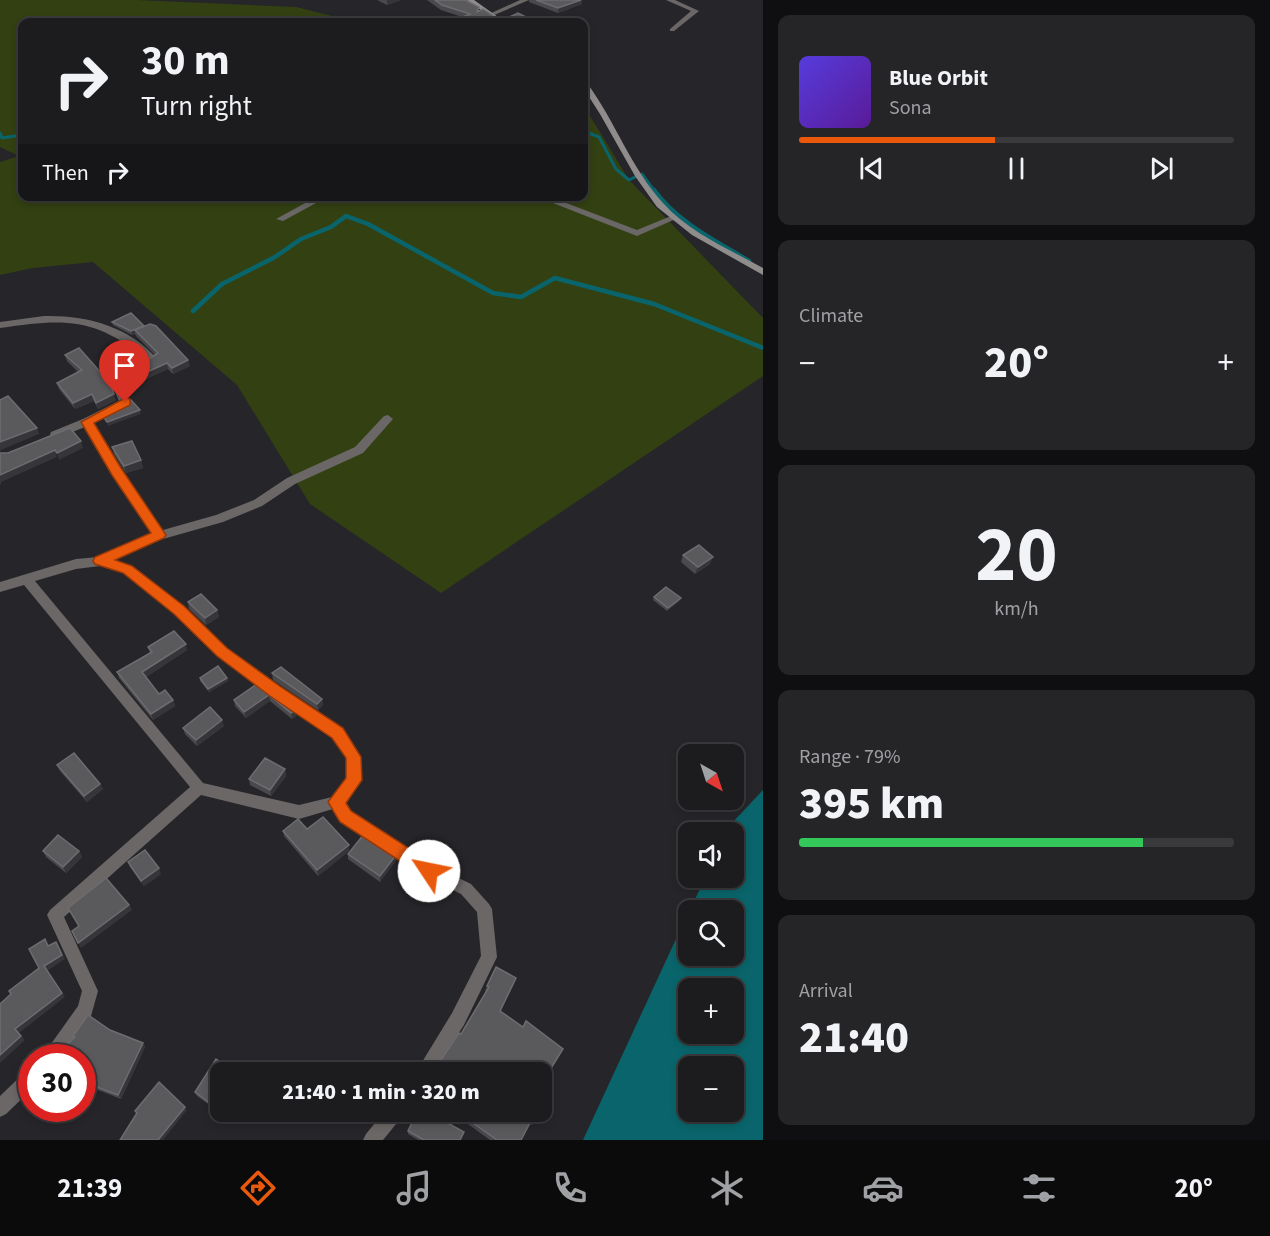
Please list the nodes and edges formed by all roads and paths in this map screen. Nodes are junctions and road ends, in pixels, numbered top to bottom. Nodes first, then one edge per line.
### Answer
1 (470, 0) edge
2 (526, 0) edge
3 (669, 0) edge
4 (490, 15) junction
5 (495, 18) edge
6 (672, 30) dead end
7 (588, 91) edge
8 (315, 201) edge
9 (552, 201) edge
10 (674, 218) junction
11 (280, 219) dead end
12 (763, 272) edge
13 (0, 325) edge
14 (388, 419) dead end
15 (87, 422) junction
16 (46, 439) edge
17 (160, 535) junction
18 (100, 561) junction
19 (27, 580) junction
20 (0, 587) edge
21 (199, 788) junction
22 (336, 802) junction
23 (60, 1044) edge
24 (431, 1062) edge
25 (18, 1090) edge
26 (0, 1107) edge
27 (387, 1122) edge
28 (372, 1140) edge

1 - 4 main road
2 - 4 street
3 - 6 street
4 - 5 main road
7 - 10 main road
8 - 11 street
9 - 10 street
10 - 12 main road
13 - 15 street
14 - 17 street
15 - 16 street
15 - 17 street
17 - 18 street
18 - 19 street
18 - 22 street
19 - 20 street
19 - 21 street
21 - 22 street
21 - 23 street
22 - 24 street
25 - 26 street
27 - 28 street

